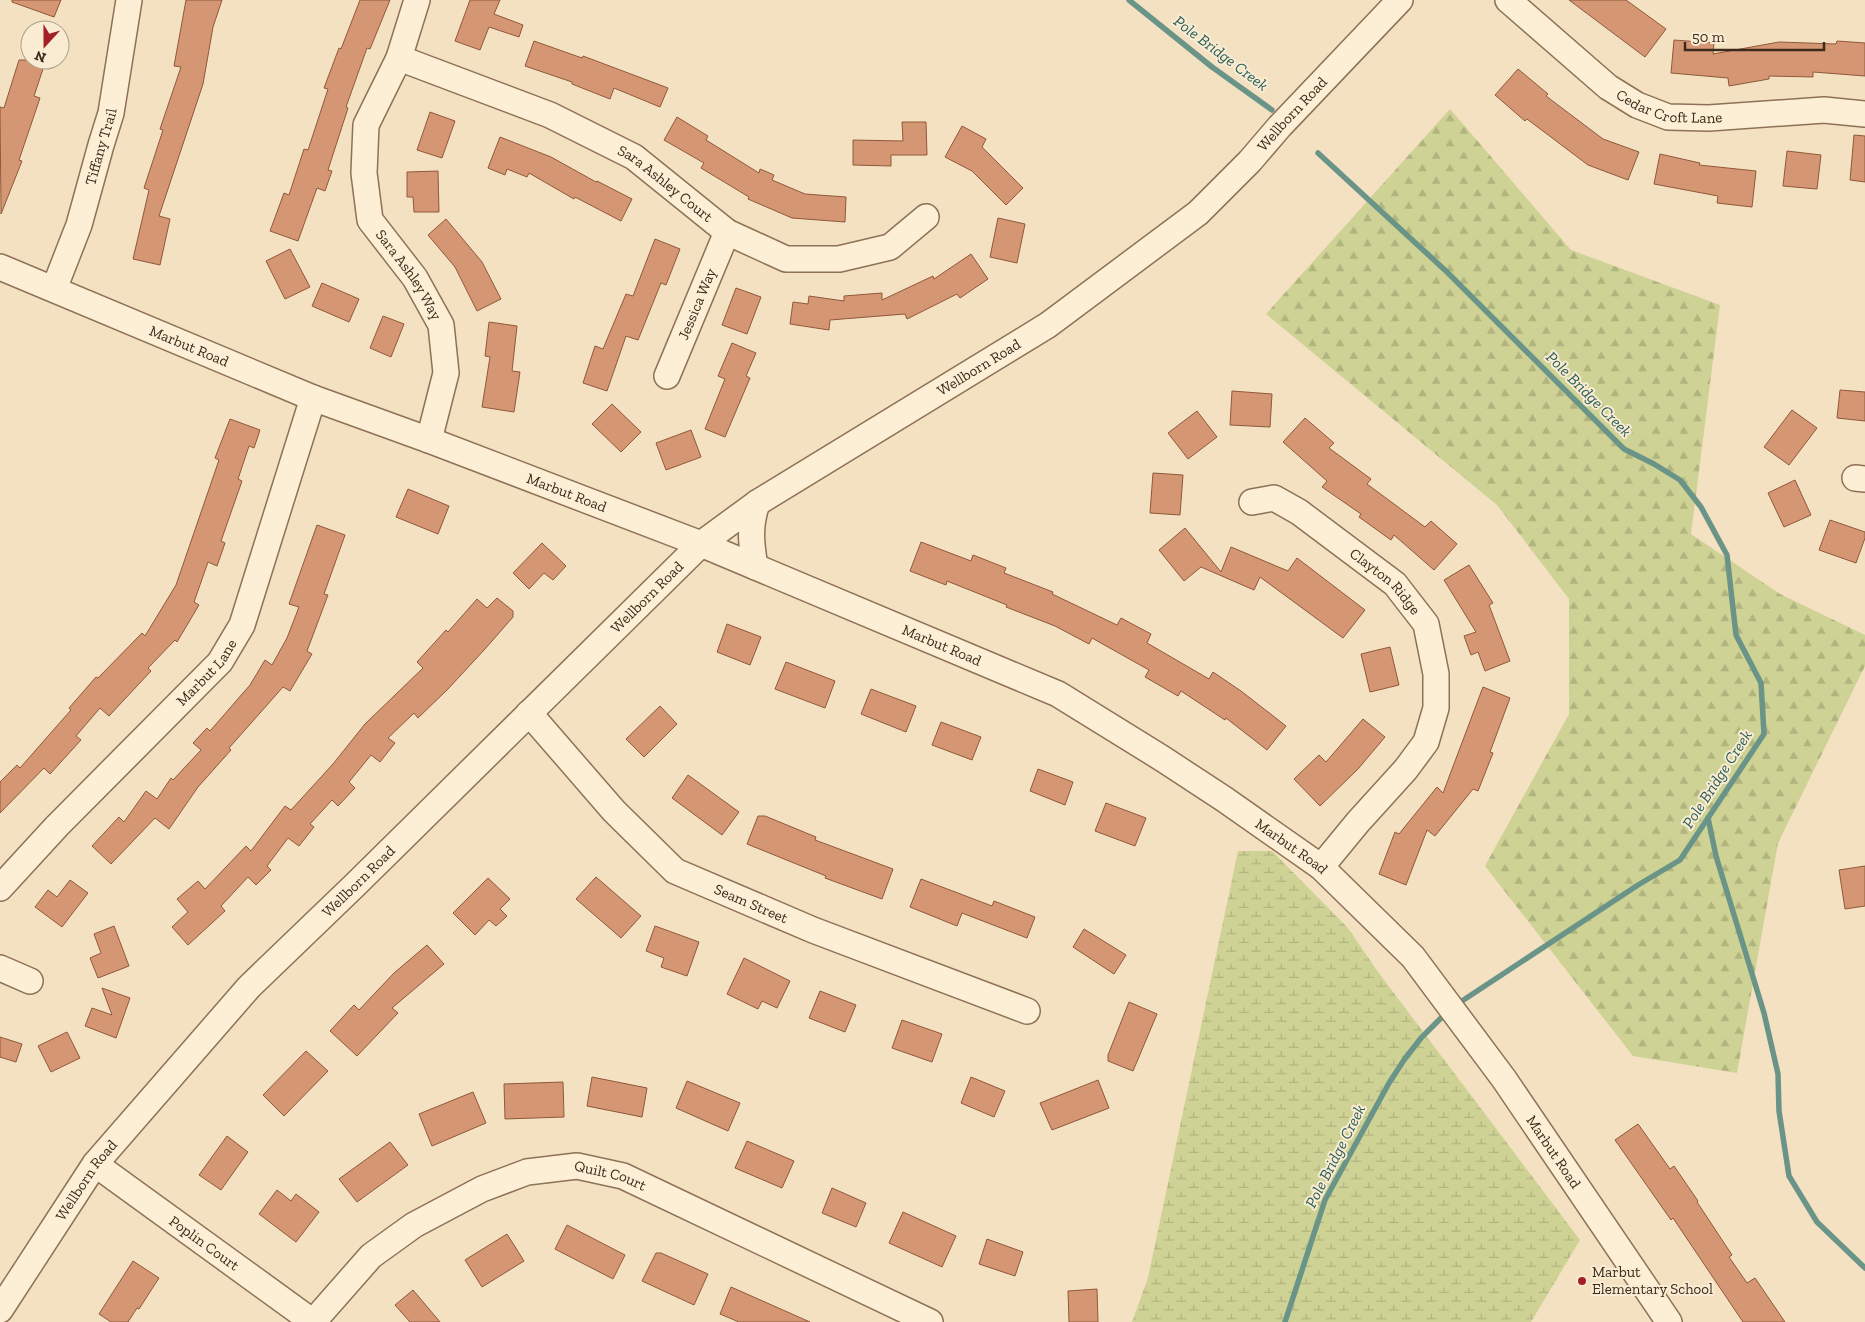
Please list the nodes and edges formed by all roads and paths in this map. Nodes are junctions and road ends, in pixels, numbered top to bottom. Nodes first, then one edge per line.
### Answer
1 (129, 0) edge
2 (417, 0) edge
3 (1400, 0) edge
4 (1508, 0) edge
5 (399, 58) junction
6 (1865, 114) edge
7 (926, 216) dead end
8 (727, 232) junction
9 (0, 267) edge
10 (54, 289) junction
11 (668, 376) dead end
12 (314, 398) junction
13 (429, 440) junction
14 (1252, 502) dead end
15 (757, 503) junction
16 (701, 544) junction
17 (755, 567) junction
18 (530, 714) junction
19 (1322, 867) junction
20 (0, 888) edge
21 (0, 968) edge
22 (30, 981) dead end
23 (1027, 1011) dead end
24 (95, 1164) junction
25 (0, 1310) edge
26 (313, 1322) edge
27 (930, 1322) edge
28 (1669, 1322) edge

1 - 10 street, Tiffany Trail
2 - 5 street, Sara Ashley Way
3 - 15 street, Wellborn Road
4 - 6 street, Cedar Croft Lane
5 - 8 street, Sara Ashley Court
5 - 13 street, Sara Ashley Way
7 - 8 street, Sara Ashley Court
8 - 11 street, Jessica Way
9 - 10 street, Marbut Road
10 - 12 street, Marbut Road
12 - 13 street, Marbut Road
12 - 20 street, Marbut Lane
13 - 16 street, Marbut Road
14 - 19 street, Clayton Ridge
15 - 16 street, Wellborn Road
15 - 17 street
16 - 17 street, Marbut Road
16 - 18 street, Wellborn Road
17 - 19 street, Marbut Road
18 - 23 street, Seam Street
18 - 24 street, Wellborn Road
19 - 28 street, Marbut Road
21 - 22 street
24 - 25 street, Wellborn Road
24 - 26 street, Poplin Court
26 - 27 street, Quilt Court

